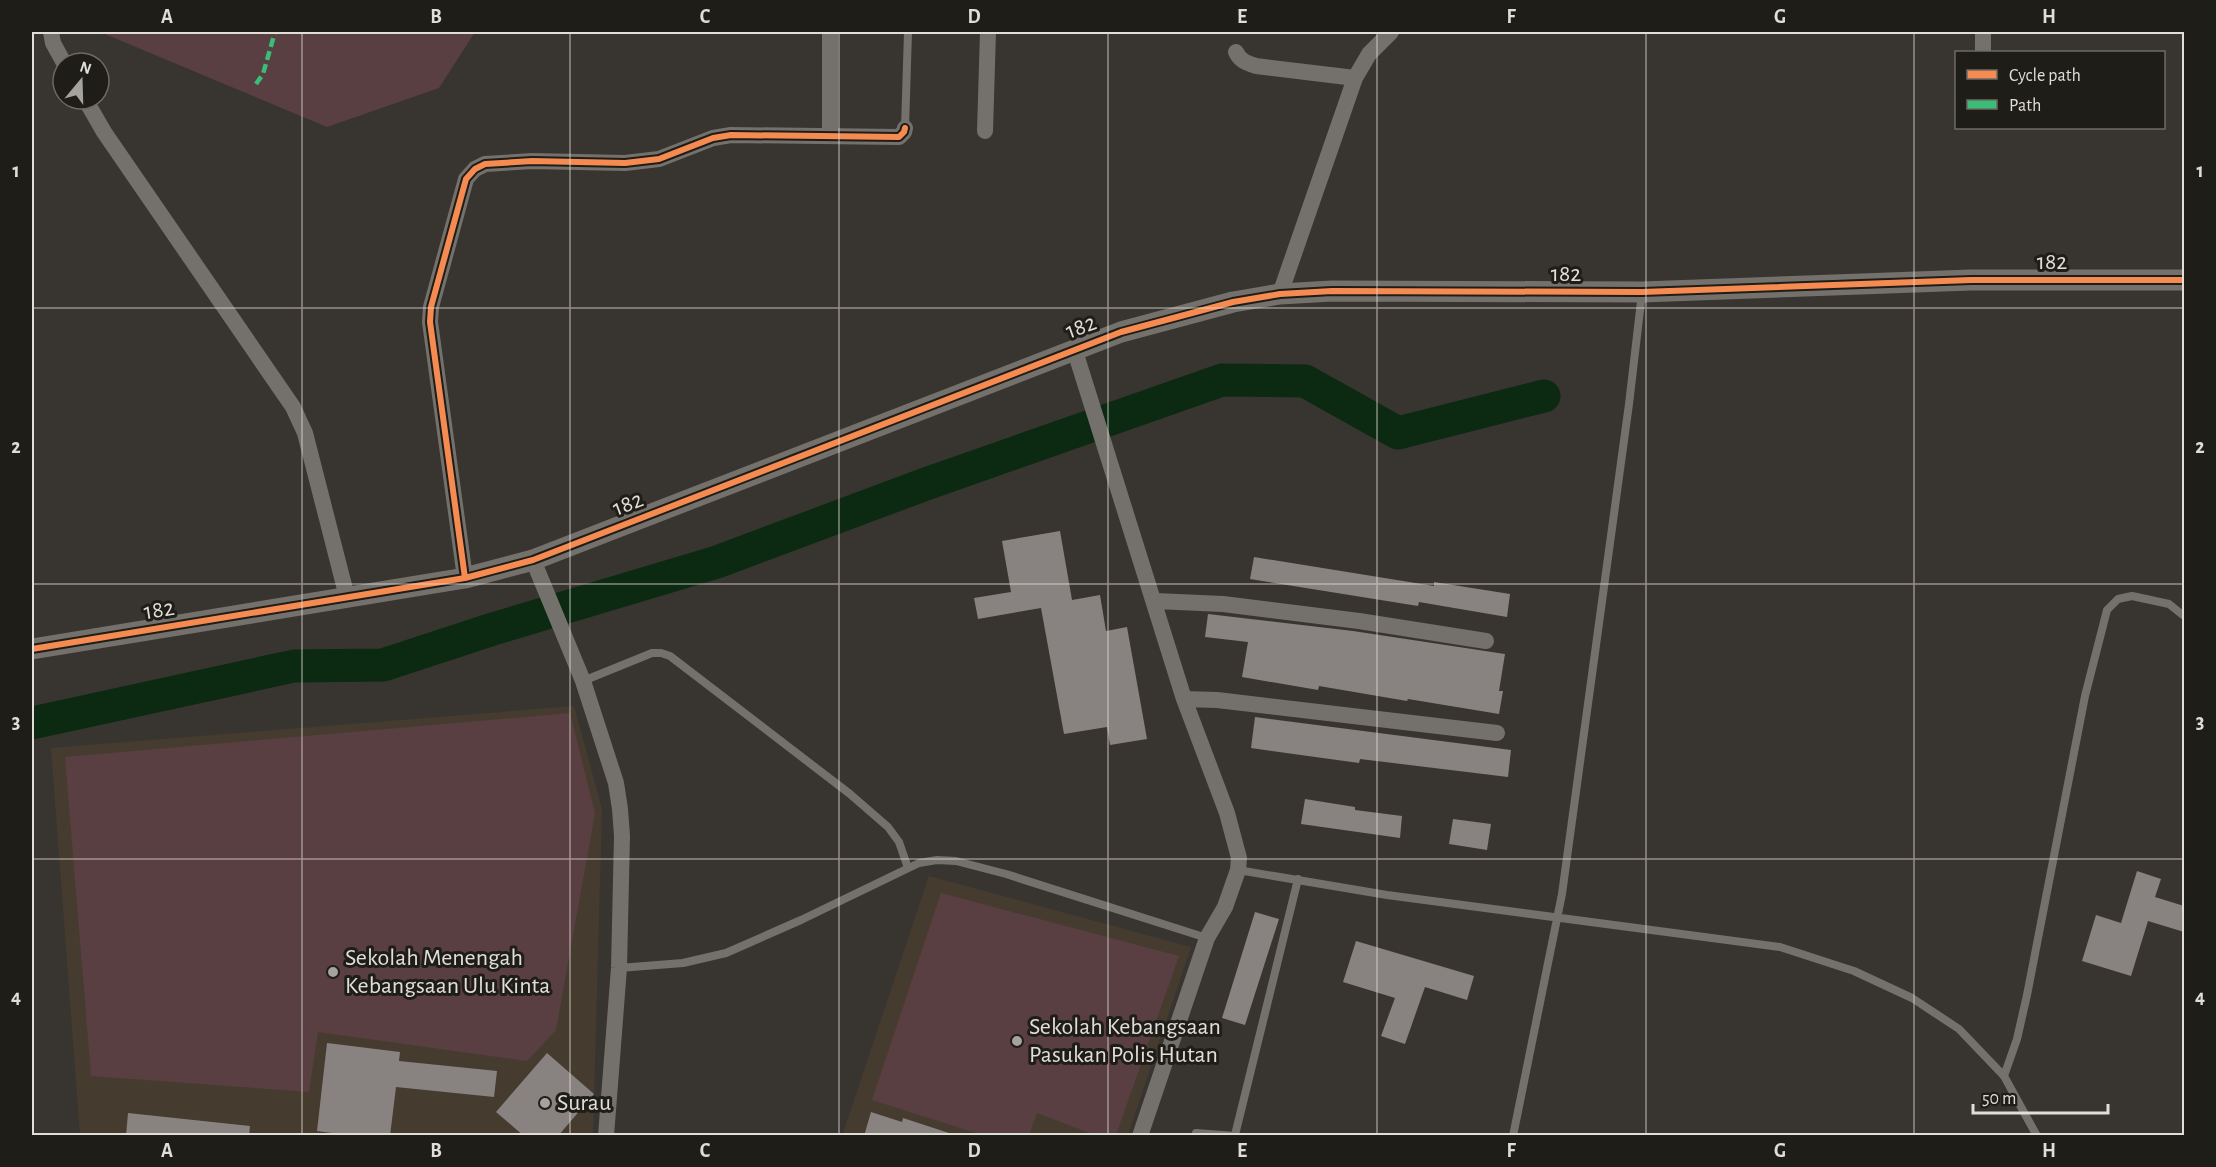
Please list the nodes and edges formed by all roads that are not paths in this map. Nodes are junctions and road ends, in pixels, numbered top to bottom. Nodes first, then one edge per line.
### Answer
1 (51, 32) edge
2 (830, 32) edge
3 (908, 32) edge
4 (988, 32) edge
5 (1390, 32) edge
6 (1983, 32) edge
7 (57, 51) edge
8 (1983, 51) edge
9 (1236, 52) dead end
10 (1355, 78) junction
11 (92, 111) edge
12 (905, 128) joint
13 (985, 131) dead end
14 (830, 136) junction
15 (2184, 280) edge
16 (1642, 292) junction
17 (1280, 294) junction
18 (1074, 348) junction
19 (533, 560) junction
20 (465, 578) junction
21 (347, 597) junction
22 (1155, 601) junction
23 (2184, 616) edge
24 (1486, 641) dead end
25 (32, 649) edge
26 (583, 681) junction
27 (1184, 699) junction
28 (1497, 734) dead end
29 (908, 868) junction
30 (1238, 870) junction
31 (1298, 879) junction
32 (1207, 938) junction
33 (619, 968) junction
34 (2004, 1076) junction
35 (1196, 1133) dead end
36 (606, 1136) edge
37 (1140, 1136) edge
38 (1513, 1136) edge
39 (2037, 1136) edge

1 - 7 street
2 - 14 street
3 - 12 lane
4 - 13 street
5 - 10 street
6 - 8 street
9 - 10 street
10 - 17 street
11 - 21 street
12 - 14 street
14 - 20 street
15 - 16 street, 182
16 - 17 street, 182
16 - 38 lane
17 - 18 street, 182
18 - 19 street, 182
18 - 22 street
19 - 20 street, 182
19 - 26 street
20 - 21 street, 182
21 - 25 street, 182
22 - 24 street
22 - 27 street
23 - 34 lane
26 - 29 lane
26 - 33 street
27 - 28 street
27 - 30 street
29 - 32 lane
29 - 33 lane
30 - 31 lane
30 - 32 street
31 - 34 lane
31 - 35 lane
32 - 37 street
33 - 36 street
34 - 39 lane

